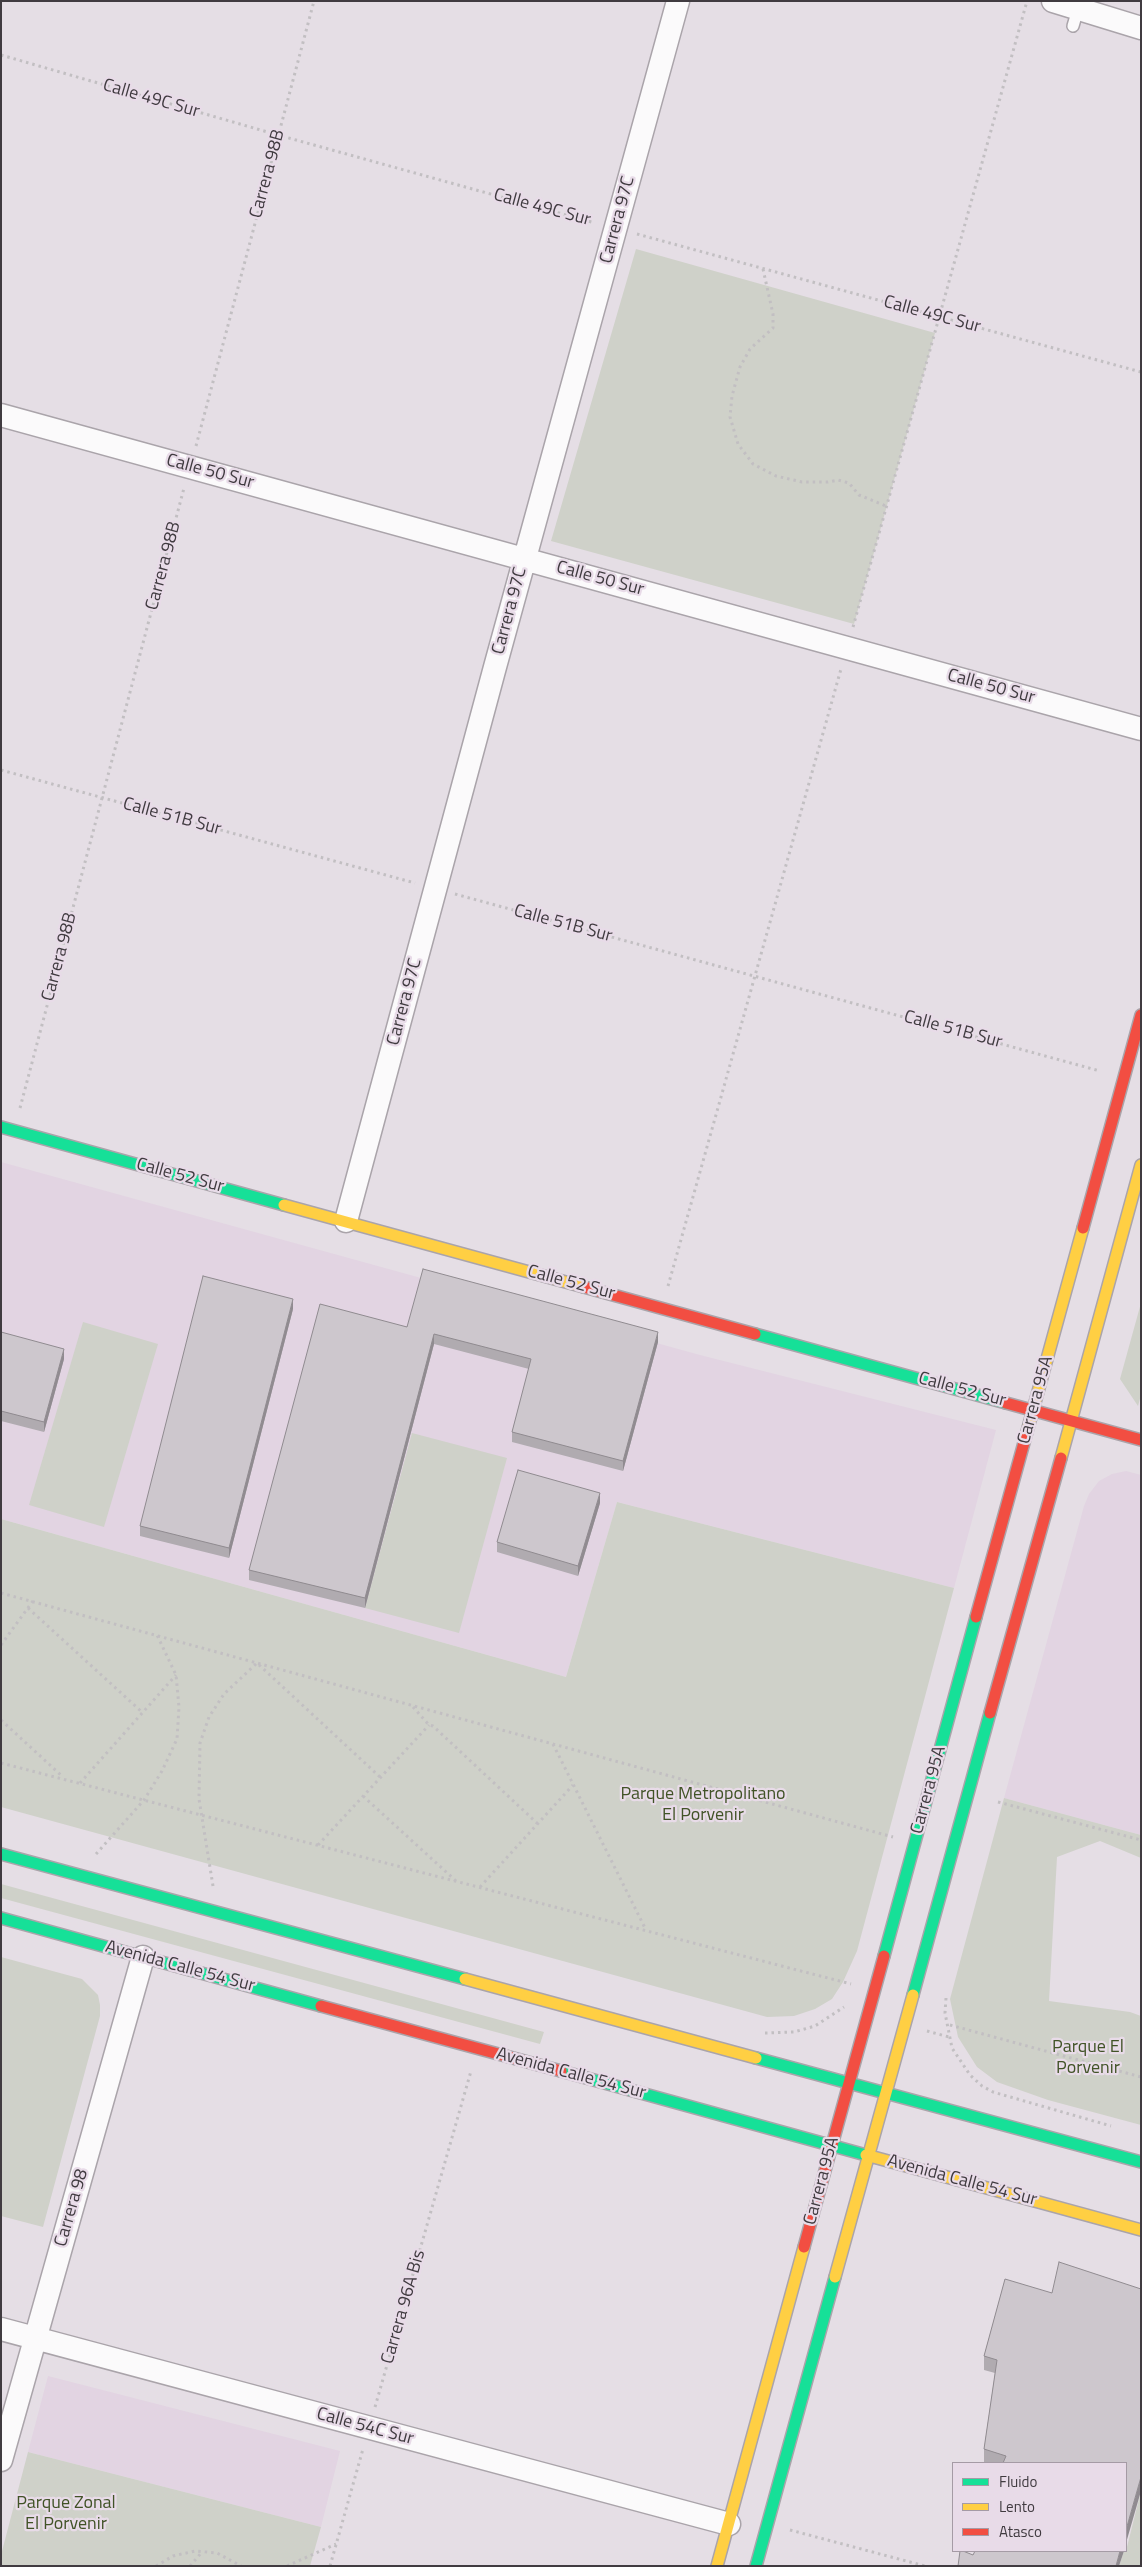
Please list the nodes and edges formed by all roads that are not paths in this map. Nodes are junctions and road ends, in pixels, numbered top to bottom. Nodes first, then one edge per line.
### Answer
1 (678, 1) edge
2 (1053, 1) edge
3 (1141, 28) edge
4 (1, 415) edge
5 (525, 558) junction
6 (1141, 728) edge
7 (1141, 1015) edge
8 (1, 1127) edge
9 (1141, 1165) edge
10 (346, 1222) junction
11 (1033, 1410) junction
12 (1070, 1420) junction
13 (1141, 1440) edge
14 (1, 1854) edge
15 (1, 1918) edge
16 (143, 1957) junction
17 (849, 2084) junction
18 (885, 2094) junction
19 (832, 2145) junction
20 (869, 2156) junction
21 (1141, 2162) edge
22 (1141, 2230) edge
23 (1, 2329) edge
24 (36, 2338) junction
25 (1, 2460) edge
26 (729, 2524) junction
27 (717, 2566) edge
28 (756, 2566) edge

1 - 5 street, Carrera 97C
2 - 3 street
4 - 5 street, Calle 50 Sur
5 - 6 street, Calle 50 Sur
5 - 10 street, Carrera 97C
7 - 11 street, Carrera 95A
8 - 10 street, Calle 52 Sur
9 - 12 street
10 - 11 street, Calle 52 Sur
11 - 12 street, Calle 52 Sur
11 - 17 street, Carrera 95A
12 - 13 street, Calle 52 Sur
12 - 18 street
14 - 17 street
15 - 16 street, Avenida Calle 54 Sur
16 - 19 street, Avenida Calle 54 Sur
16 - 24 street, Carrera 98
17 - 18 street
17 - 19 street, Carrera 95A
18 - 20 street
18 - 21 street
19 - 20 street, Avenida Calle 54 Sur
19 - 26 street, Carrera 95A
20 - 22 street, Avenida Calle 54 Sur
20 - 28 street
23 - 24 street, Calle 54C Sur
24 - 25 street, Carrera 98
24 - 26 street, Calle 54C Sur
26 - 27 street, Carrera 95A

